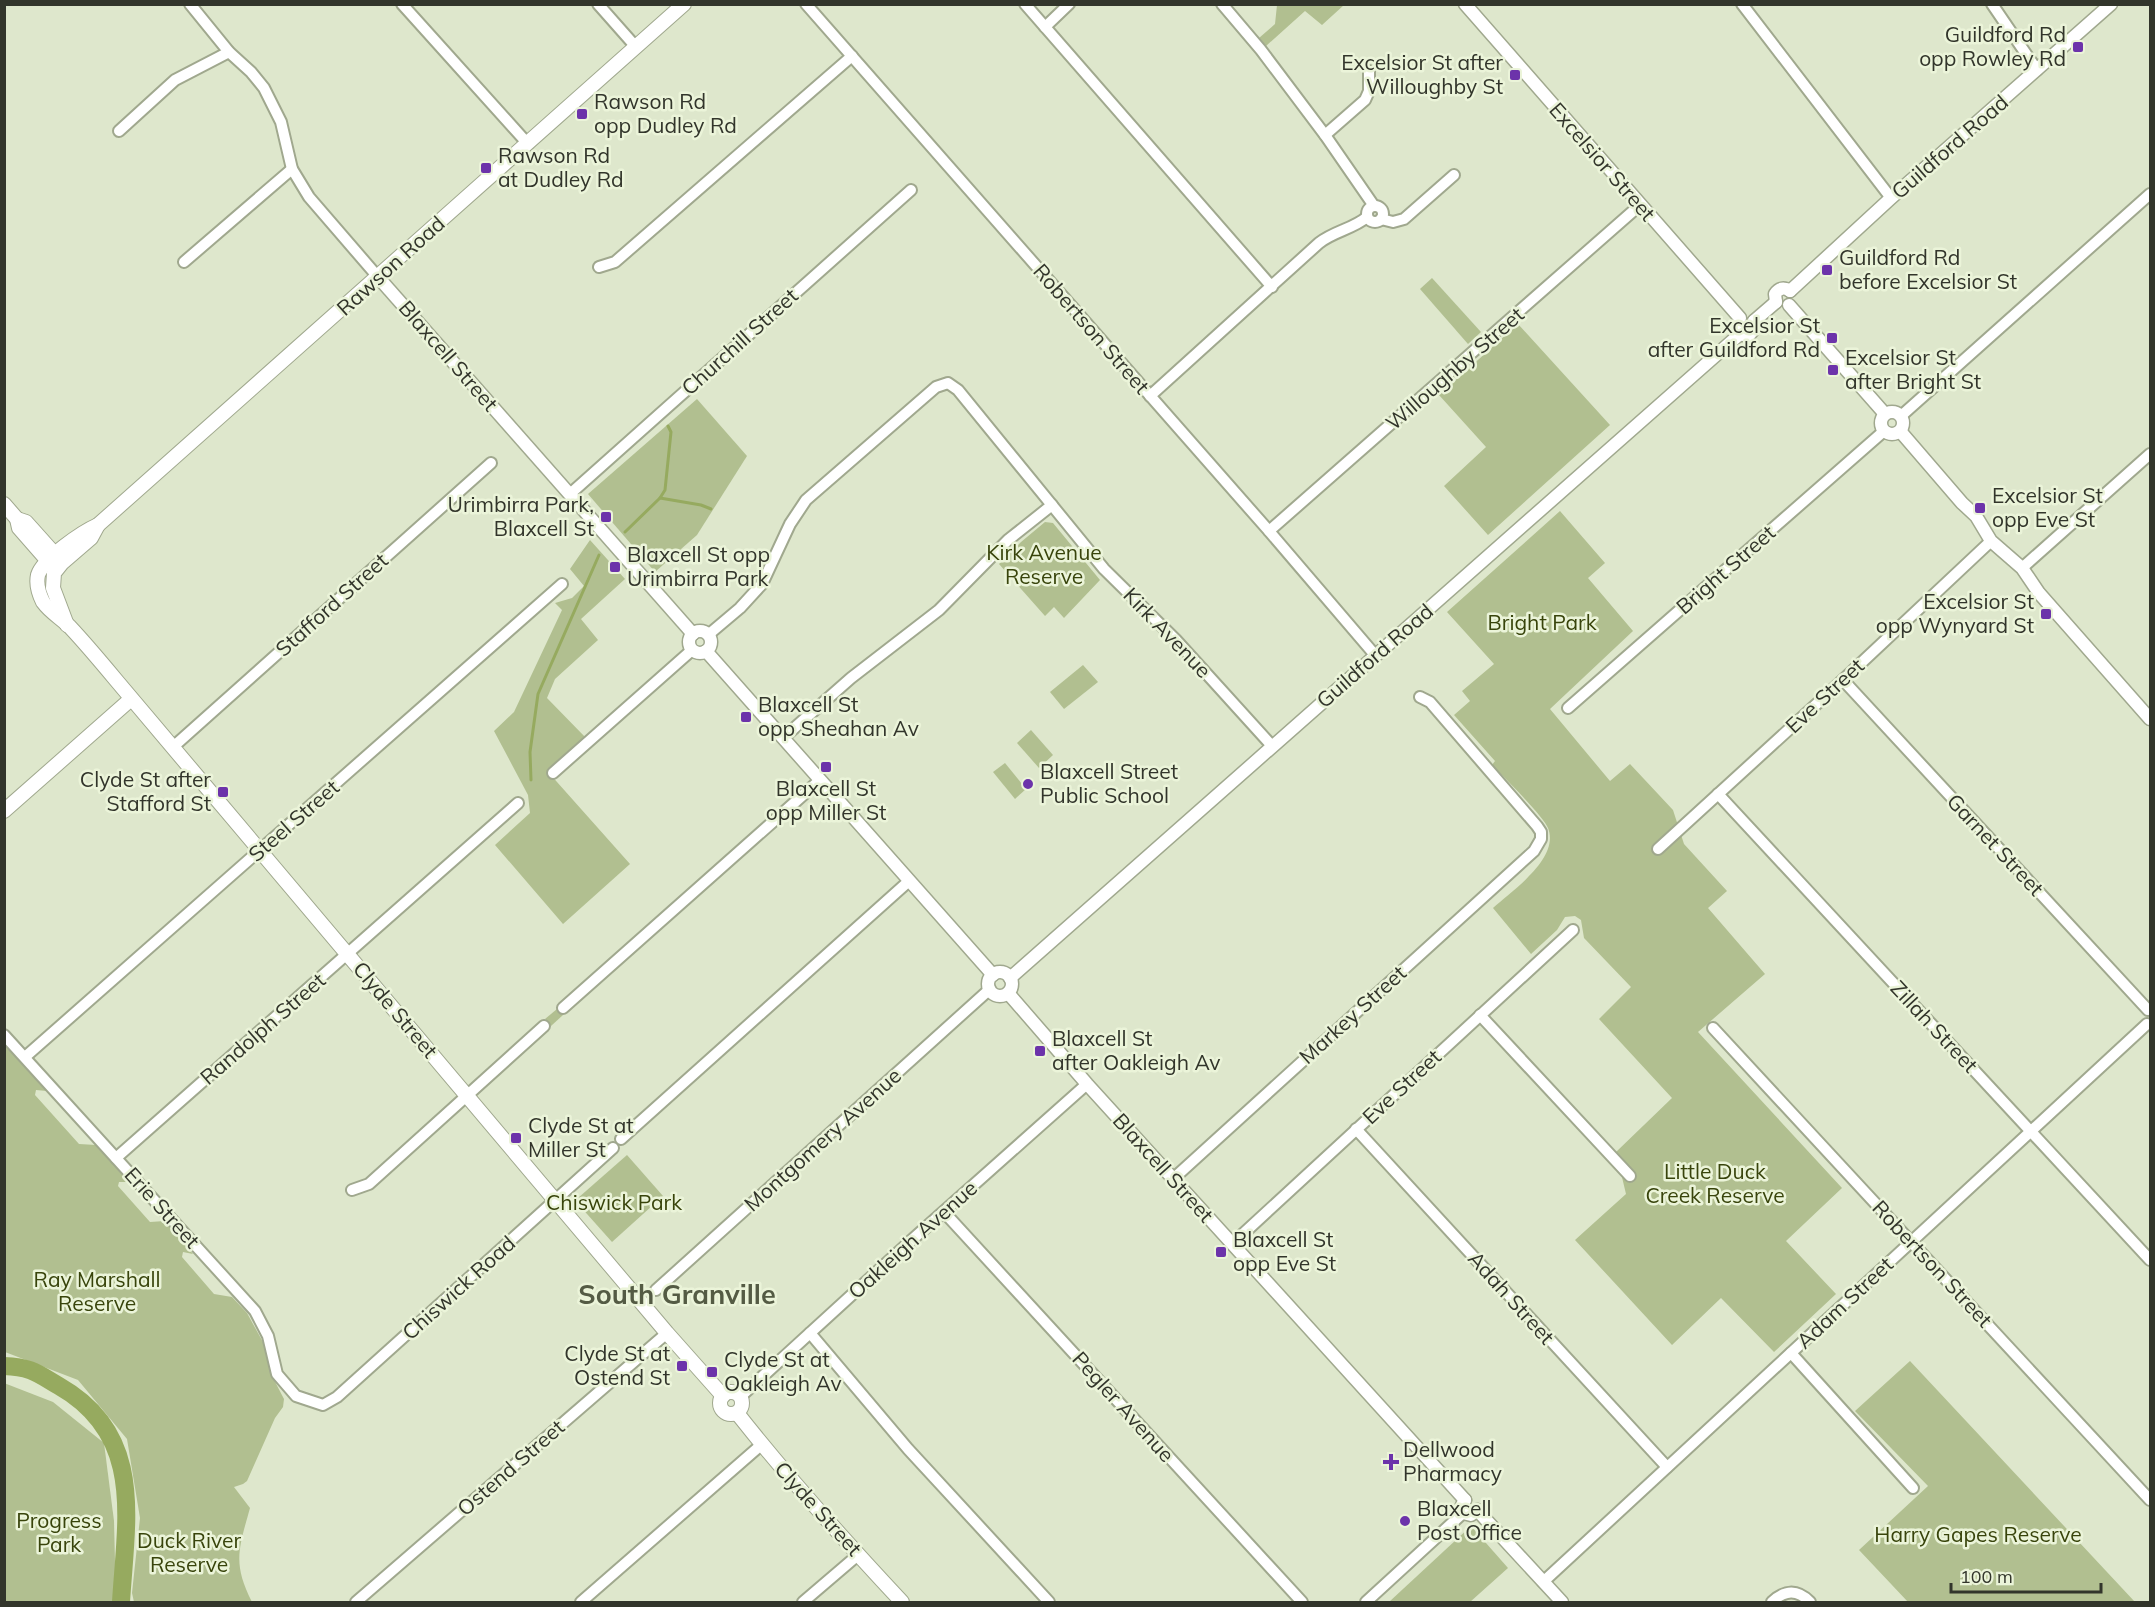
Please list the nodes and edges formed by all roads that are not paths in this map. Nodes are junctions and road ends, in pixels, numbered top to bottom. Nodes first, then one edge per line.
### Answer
1 (190, 4) edge
2 (402, 4) edge
3 (598, 4) edge
4 (684, 4) edge
5 (806, 4) edge
6 (1025, 4) edge
7 (1069, 4) edge
8 (1222, 4) edge
9 (1465, 4) edge
10 (1742, 4) edge
11 (1992, 4) edge
12 (2111, 4) edge
13 (1045, 27) junction
14 (636, 47) junction
15 (229, 52) junction
16 (852, 56) junction
17 (2037, 70) junction
18 (1370, 71) dead end
19 (119, 131) dead end
20 (1325, 135) junction
21 (528, 144) junction
22 (292, 169) junction
23 (1454, 175) dead end
24 (911, 190) dead end
25 (2151, 194) edge
26 (1891, 198) junction
27 (1640, 205) junction
28 (1374, 206) junction
29 (1367, 217) junction
30 (1382, 219) junction
31 (184, 262) dead end
32 (599, 267) dead end
33 (378, 277) junction
34 (1272, 287) junction
35 (1790, 291) junction
36 (1776, 302) junction
37 (1789, 305) junction
38 (1740, 318) junction
39 (1754, 321) junction
40 (1740, 333) junction
41 (1150, 396) junction
42 (1885, 414) junction
43 (1900, 416) junction
44 (1884, 431) junction
45 (1900, 431) junction
46 (2151, 454) edge
47 (491, 463) dead end
48 (570, 494) junction
49 (4, 504) edge
50 (1052, 504) junction
51 (1269, 531) junction
52 (1991, 541) junction
53 (55, 563) junction
54 (2022, 568) junction
55 (562, 584) dead end
56 (693, 634) junction
57 (708, 635) junction
58 (692, 650) junction
59 (706, 651) junction
60 (1375, 656) junction
61 (1843, 680) junction
62 (1420, 697) dead end
63 (131, 699) junction
64 (1568, 708) dead end
65 (2150, 717) edge
66 (783, 738) junction
67 (1272, 746) junction
68 (173, 747) junction
69 (553, 773) dead end
70 (820, 780) junction
71 (1718, 794) junction
72 (518, 803) dead end
73 (4, 811) edge
74 (1658, 849) dead end
75 (260, 850) junction
76 (909, 882) junction
77 (1573, 930) dead end
78 (348, 955) junction
79 (993, 975) junction
80 (1010, 978) junction
81 (990, 989) junction
82 (1008, 993) junction
83 (563, 1008) dead end
84 (2149, 1009) edge
85 (1479, 1015) junction
86 (2149, 1025) edge
87 (544, 1026) dead end
88 (1713, 1028) dead end
89 (4, 1035) edge
90 (25, 1057) junction
91 (1087, 1084) junction
92 (468, 1096) junction
93 (1356, 1129) junction
94 (2031, 1131) junction
95 (116, 1158) junction
96 (1630, 1176) dead end
97 (1173, 1179) junction
98 (352, 1190) dead end
99 (556, 1201) junction
100 (944, 1212) junction
101 (1911, 1241) junction
102 (1232, 1244) junction
103 (2151, 1260) edge
104 (656, 1290) dead end
105 (667, 1333) junction
106 (810, 1333) junction
107 (1791, 1353) junction
108 (296, 1396) joint
109 (723, 1396) junction
110 (740, 1397) junction
111 (737, 1413) junction
112 (761, 1445) junction
113 (1667, 1467) junction
114 (1913, 1488) dead end
115 (2151, 1500) edge
116 (1464, 1506) junction
117 (858, 1555) junction
118 (1543, 1582) junction
119 (356, 1602) edge
120 (581, 1602) edge
121 (803, 1602) edge
122 (902, 1602) edge
123 (1049, 1602) edge
124 (1302, 1602) edge
125 (1366, 1602) edge
126 (1562, 1602) edge
127 (1772, 1602) edge
128 (1810, 1602) edge

1 - 15 street, Blaxcell Street
2 - 21 street
3 - 14 street
4 - 14 main road, Rawson Road
5 - 16 street, Robertson Street
6 - 13 street
7 - 13 street
8 - 20 street
9 - 27 street, Excelsior Street
10 - 26 street
11 - 17 street
12 - 17 street, Guildford Road
13 - 34 street
14 - 21 main road, Rawson Road
15 - 19 street
15 - 22 street, Blaxcell Street
16 - 32 street
16 - 41 street, Robertson Street
17 - 26 street, Guildford Road
18 - 20 street
20 - 28 street
21 - 33 main road, Rawson Road
22 - 31 street
22 - 33 street, Blaxcell Street
23 - 30 street
24 - 48 street, Churchill Street
25 - 43 street
26 - 35 street, Guildford Road
27 - 38 street, Excelsior Street
27 - 51 street, Willoughby Street
28 - 29 street
28 - 30 street
29 - 30 street
29 - 34 street
33 - 48 street, Blaxcell Street
33 - 53 main road, Rawson Road
34 - 41 street
35 - 36 street
35 - 37 street
36 - 37 street
36 - 39 street
37 - 42 street
38 - 39 street
38 - 40 street
39 - 40 street
40 - 60 street, Guildford Road
41 - 51 street, Robertson Street
42 - 43 street
42 - 44 street
43 - 45 street
44 - 45 street
44 - 64 street, Bright Street
45 - 52 street
46 - 54 street
47 - 68 street, Stafford Street
48 - 56 street, Blaxcell Street
49 - 53 main road
50 - 57 street, Kirk Avenue
50 - 66 street
50 - 67 street, Kirk Avenue
51 - 60 street, Robertson Street
52 - 54 street
52 - 61 street, Eve Street
53 - 63 main road, Clyde Street
54 - 65 street
55 - 75 street, Steel Street
56 - 57 street
56 - 58 street
57 - 59 street
58 - 59 street
58 - 69 street
59 - 66 street
60 - 67 street, Guildford Road
61 - 71 street, Eve Street
61 - 84 street, Garnet Street
62 - 97 street, Markey Street
63 - 68 main road, Clyde Street
63 - 73 main road
66 - 70 street
67 - 80 street, Guildford Road
68 - 75 main road, Clyde Street
70 - 76 street
70 - 83 street
71 - 74 street, Eve Street
71 - 94 street, Zillah Street
72 - 78 street, Randolph Street
75 - 78 main road, Clyde Street
75 - 90 street, Steel Street
76 - 79 street
76 - 99 street, Chiswick Road
77 - 85 street, Eve Street
78 - 92 main road, Clyde Street
78 - 95 street, Randolph Street
79 - 80 street
79 - 81 street
80 - 82 street
81 - 82 street
81 - 104 street, Montgomery Avenue
82 - 91 street, Blaxcell Street
84 - 86 street
85 - 93 street, Eve Street
85 - 96 street
86 - 94 street, Adam Street
87 - 92 street
88 - 101 street, Robertson Street
89 - 90 street, Erie Street
90 - 95 street, Erie Street
91 - 97 street, Blaxcell Street
91 - 100 street, Oakleigh Avenue
92 - 98 street
92 - 99 main road, Clyde Street
93 - 102 street, Eve Street
93 - 113 street, Adah Street
94 - 101 street, Adam Street
94 - 103 street, Zillah Street
95 - 108 street, Erie Street
97 - 102 street, Blaxcell Street
99 - 105 main road, Clyde Street
99 - 108 street, Chiswick Road
100 - 106 street, Oakleigh Avenue
100 - 124 street, Pegler Avenue
101 - 107 street, Adam Street
101 - 115 street, Robertson Street
102 - 116 street, Blaxcell Street
105 - 109 main road, Clyde Street
105 - 119 street, Ostend Street
106 - 110 street, Oakleigh Avenue
106 - 123 street
107 - 113 street, Adam Street
107 - 114 street
109 - 110 main road
109 - 111 main road
110 - 111 main road
111 - 112 main road, Clyde Street
112 - 117 main road, Clyde Street
112 - 120 street
113 - 118 street, Adam Street
116 - 118 street, Blaxcell Street
116 - 125 street
117 - 121 street
117 - 122 main road, Clyde Street
118 - 126 street
127 - 128 street

